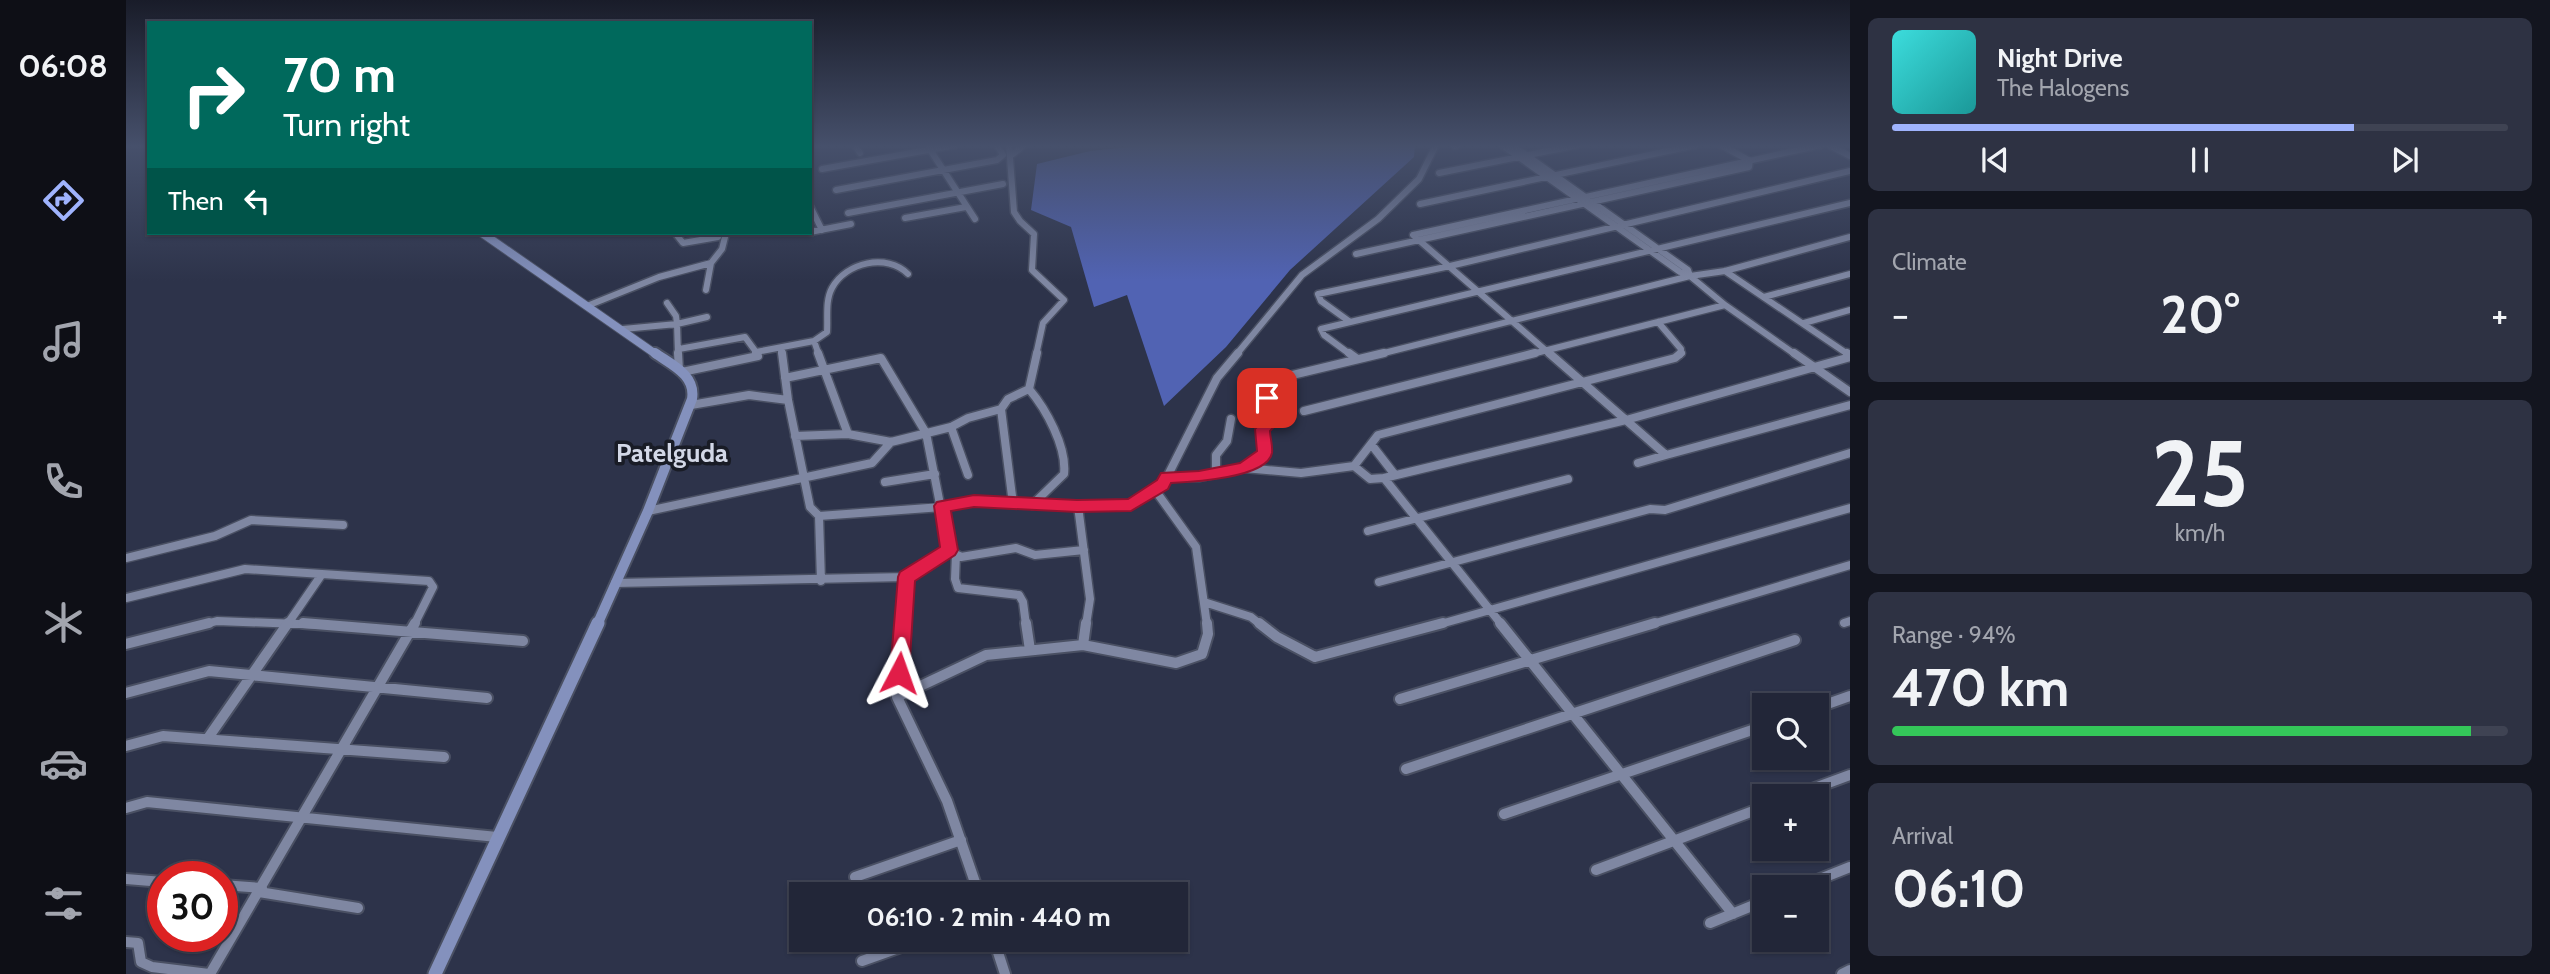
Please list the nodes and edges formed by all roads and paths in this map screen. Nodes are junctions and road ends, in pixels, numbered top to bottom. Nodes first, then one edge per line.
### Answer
1 (969, 190) edge
2 (1012, 190) edge
3 (1407, 190) edge
4 (1484, 190) edge
5 (1565, 190) edge
6 (1574, 190) edge
7 (1630, 190) edge
8 (1769, 190) edge
9 (956, 193) junction
10 (1577, 199) junction
11 (1587, 201) junction
12 (1850, 203) edge
13 (1420, 204) dead end
14 (966, 207) junction
15 (812, 210) edge
16 (848, 214) dead end
17 (905, 218) dead end
18 (975, 219) dead end
19 (851, 224) dead end
20 (1624, 225) junction
21 (1616, 226) junction
22 (822, 230) junction
23 (812, 232) edge
24 (485, 235) edge
25 (676, 235) edge
26 (726, 235) edge
27 (718, 237) dead end
28 (1850, 237) edge
29 (1418, 239) junction
30 (1659, 250) junction
31 (1651, 252) junction
32 (1356, 254) dead end
33 (711, 263) junction
34 (1450, 266) junction
35 (1725, 271) junction
36 (908, 274) dead end
37 (1850, 274) edge
38 (1690, 276) junction
39 (706, 290) dead end
40 (1479, 293) junction
41 (1765, 297) junction
42 (667, 303) dead end
43 (587, 306) junction
44 (1725, 306) junction
45 (1850, 310) edge
46 (707, 317) dead end
47 (1350, 322) junction
48 (1512, 322) junction
49 (1658, 322) junction
50 (1804, 323) junction
51 (677, 324) junction
52 (623, 329) junction
53 (814, 341) junction
54 (679, 349) junction
55 (781, 349) junction
56 (1545, 350) junction
57 (756, 352) junction
58 (1850, 356) edge
59 (1356, 358) junction
60 (1814, 367) junction
61 (826, 369) junction
62 (680, 371) junction
63 (785, 378) junction
64 (1584, 383) junction
65 (1029, 389) junction
66 (1850, 392) edge
67 (788, 400) junction
68 (691, 405) junction
69 (1850, 405) edge
70 (1001, 409) junction
71 (1304, 411) dead end
72 (1231, 419) dead end
73 (1626, 420) junction
74 (951, 427) junction
75 (926, 433) junction
76 (848, 434) junction
77 (795, 436) junction
78 (891, 442) junction
79 (1371, 444) junction
80 (1850, 453) edge
81 (1666, 455) junction
82 (1638, 463) dead end
83 (1354, 466) junction
84 (1244, 468) junction
85 (1216, 473) junction
86 (935, 474) junction
87 (968, 475) dead end
88 (1395, 475) junction
89 (803, 476) junction
90 (1167, 477) junction
91 (1384, 478) junction
92 (1568, 479) dead end
93 (885, 482) dead end
94 (1155, 490) junction
95 (1013, 504) junction
96 (1032, 505) junction
97 (942, 506) junction
98 (1077, 506) junction
99 (1850, 508) edge
100 (648, 511) junction
101 (818, 516) junction
102 (1416, 517) junction
103 (343, 525) dead end
104 (1368, 531) dead end
105 (1084, 550) junction
106 (953, 552) junction
107 (126, 558) edge
108 (1452, 563) junction
109 (1850, 565) edge
110 (322, 574) junction
111 (906, 577) junction
112 (821, 581) junction
113 (1379, 582) dead end
114 (615, 583) junction
115 (126, 598) edge
116 (1204, 602) junction
117 (1489, 609) junction
118 (289, 622) junction
119 (410, 632) junction
120 (1795, 640) dead end
121 (523, 641) dead end
122 (126, 644) edge
123 (1083, 645) junction
124 (1030, 650) junction
125 (1530, 660) junction
126 (253, 673) junction
127 (377, 687) junction
128 (126, 693) edge
129 (1850, 696) edge
130 (897, 697) junction
131 (487, 698) dead end
132 (1400, 699) dead end
133 (1829, 703) edge
134 (1572, 714) junction
135 (1752, 730) edge
136 (208, 738) junction
137 (126, 746) edge
138 (342, 748) junction
139 (444, 757) dead end
140 (1406, 769) dead end
141 (1620, 775) junction
142 (1850, 775) edge
143 (1826, 784) edge
144 (126, 808) edge
145 (1752, 812) edge
146 (1504, 814) dead end
147 (302, 817) junction
148 (496, 837) junction
149 (961, 840) junction
150 (1674, 841) junction
151 (1850, 867) edge
152 (1596, 870) dead end
153 (1829, 875) edge
154 (855, 877) dead end
155 (126, 879) edge
156 (147, 880) edge
157 (975, 882) edge
158 (238, 887) edge
159 (260, 890) junction
160 (1752, 906) edge
161 (358, 908) dead end
162 (1733, 914) junction
163 (1710, 923) dead end
164 (126, 942) edge
165 (887, 952) edge
166 (998, 952) edge
167 (862, 961) dead end
168 (1850, 970) edge
169 (209, 974) edge
170 (435, 974) edge
171 (1005, 974) edge
172 (1842, 974) edge

1 - 9 street
2 - 65 street
3 - 90 street
4 - 13 street
5 - 10 street
6 - 11 street
7 - 11 street
8 - 20 street
9 - 14 street
9 - 16 street
10 - 11 street
10 - 29 street
11 - 20 street
11 - 21 street
11 - 29 street
12 - 30 street
14 - 17 street
14 - 18 street
15 - 22 street
19 - 22 street
20 - 21 street
20 - 30 street
21 - 31 street
21 - 34 street
22 - 23 street
24 - 43 street
25 - 27 street
26 - 33 street
28 - 35 street
29 - 32 street
29 - 34 street
30 - 31 street
30 - 38 street
31 - 38 street
31 - 40 street
33 - 39 street
33 - 43 street
34 - 40 street
34 - 47 street
35 - 38 street
35 - 41 street
36 - 53 street
37 - 41 street
38 - 44 street
38 - 48 street
40 - 47 street
40 - 48 street
41 - 50 street
42 - 51 street
43 - 52 street
44 - 49 street
44 - 60 street
45 - 50 street
46 - 51 street
47 - 59 street
48 - 56 street
48 - 59 street
49 - 56 street
49 - 64 street
50 - 58 street
51 - 52 street
51 - 54 street
52 - 62 street
53 - 55 street
53 - 61 street
54 - 57 street
54 - 62 street
55 - 57 street
55 - 63 street
56 - 64 street
56 - 71 street
57 - 62 street
58 - 60 street
59 - 84 street
60 - 66 street
60 - 73 street
61 - 63 street
61 - 75 street
61 - 76 street
62 - 68 street
63 - 67 street
64 - 73 street
64 - 79 street
65 - 70 street
65 - 96 street
67 - 68 street
67 - 77 street
68 - 100 street
69 - 81 street
70 - 74 street
70 - 95 street
72 - 85 street
73 - 81 street
73 - 88 street
74 - 75 street
74 - 87 street
75 - 78 street
75 - 86 street
76 - 77 street
76 - 78 street
77 - 89 street
78 - 89 street
79 - 83 street
79 - 88 street
80 - 108 street
81 - 82 street
83 - 84 street
83 - 91 street
84 - 85 street
85 - 90 street
86 - 93 street
86 - 97 street
88 - 91 street
89 - 100 street
89 - 101 street
90 - 94 street
91 - 102 street
92 - 102 street
94 - 98 street
94 - 116 street
95 - 96 street
95 - 97 street
96 - 98 street
97 - 101 street
97 - 106 street
98 - 105 street
99 - 117 street
100 - 114 street
101 - 112 street
102 - 104 street
102 - 108 street
103 - 107 street
105 - 106 street
105 - 123 street
106 - 111 street
106 - 124 street
108 - 113 street
108 - 117 street
109 - 125 street
110 - 115 street
110 - 118 street
110 - 119 street
111 - 112 street
111 - 130 street
112 - 114 street
114 - 148 street
116 - 117 street
116 - 123 street
117 - 125 street
118 - 119 street
118 - 122 street
118 - 126 street
119 - 121 street
119 - 127 street
120 - 134 street
123 - 124 street
124 - 130 street
125 - 132 street
125 - 134 street
126 - 127 street
126 - 128 street
126 - 136 street
127 - 131 street
127 - 138 street
129 - 133 street
130 - 149 street
134 - 140 street
134 - 141 street
135 - 141 street
136 - 137 street
136 - 138 street
138 - 139 street
138 - 147 street
141 - 146 street
141 - 150 street
142 - 143 street
144 - 147 street
145 - 150 street
147 - 148 street
147 - 159 street
148 - 170 street
149 - 154 street
149 - 157 street
150 - 152 street
150 - 162 street
151 - 153 street
155 - 156 street
158 - 159 street
159 - 161 street
159 - 169 street
160 - 162 street
162 - 163 street
164 - 169 street
165 - 167 street
166 - 171 street
168 - 172 street

